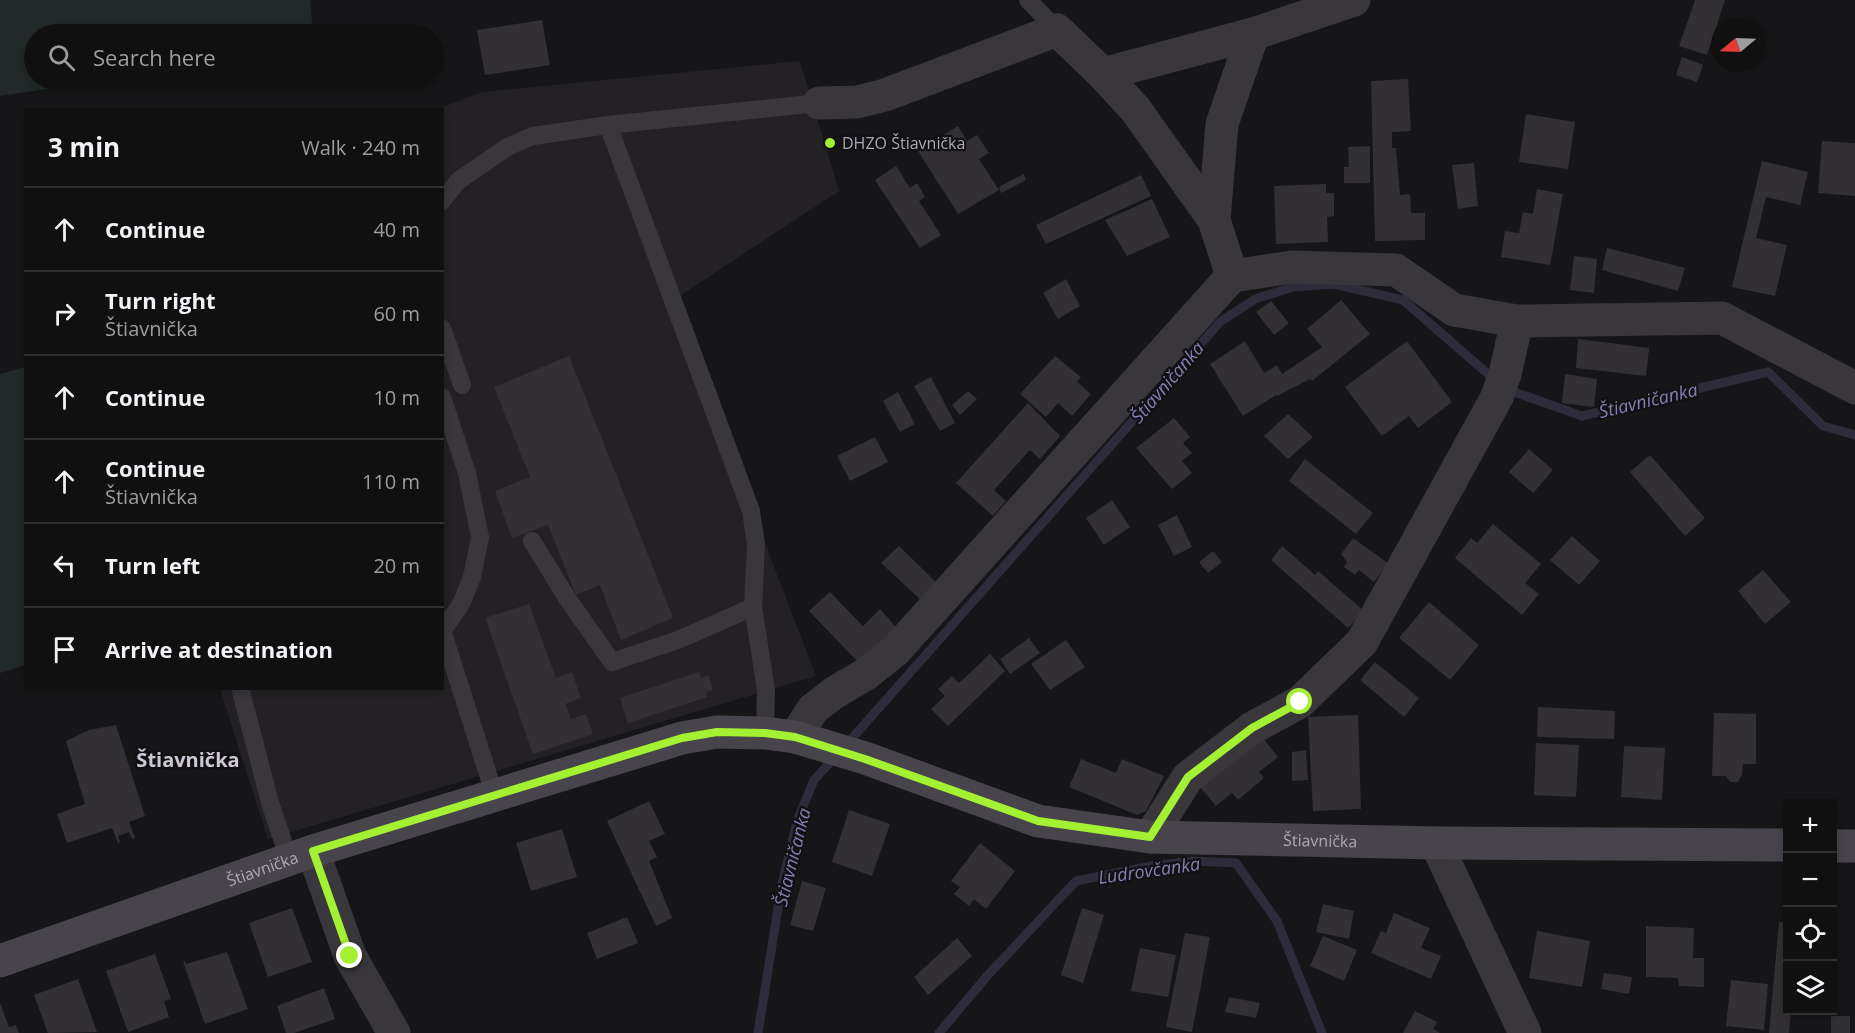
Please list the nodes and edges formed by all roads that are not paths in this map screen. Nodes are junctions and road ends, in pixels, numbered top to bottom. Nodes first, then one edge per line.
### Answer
1 (1028, 0) edge
2 (1354, 0) edge
3 (1057, 30) junction
4 (1252, 34) junction
5 (1103, 74) junction
6 (819, 103) joint
7 (608, 125) junction
8 (444, 198) edge
9 (1214, 220) junction
10 (1232, 276) junction
11 (1516, 321) junction
12 (444, 334) edge
13 (462, 385) dead end
14 (1855, 388) edge
15 (444, 403) edge
16 (532, 541) dead end
17 (753, 607) junction
18 (444, 627) edge
19 (444, 636) edge
20 (241, 690) edge
21 (788, 736) junction
22 (495, 796) junction
23 (1150, 837) junction
24 (1436, 843) junction
25 (1783, 845) edge
26 (1837, 846) edge
27 (1855, 846) edge
28 (301, 855) junction
29 (0, 961) edge
30 (394, 1033) edge
31 (1525, 1033) edge

1 - 3 lane
2 - 4 street
3 - 5 street
3 - 6 street
4 - 5 street
4 - 9 street
5 - 9 street
6 - 7 lane
7 - 8 lane
7 - 17 lane
9 - 10 street
10 - 11 street
10 - 21 street
11 - 14 street
11 - 23 street
12 - 13 lane
15 - 18 lane
16 - 17 lane
17 - 21 lane
19 - 22 lane
20 - 28 lane
21 - 22 street, Štiavnička
21 - 23 street, Štiavnička
22 - 28 street, Štiavnička
23 - 24 street, Štiavnička
24 - 25 street, Štiavnička
24 - 31 street
26 - 27 street
28 - 29 street, Štiavnička
28 - 30 street

